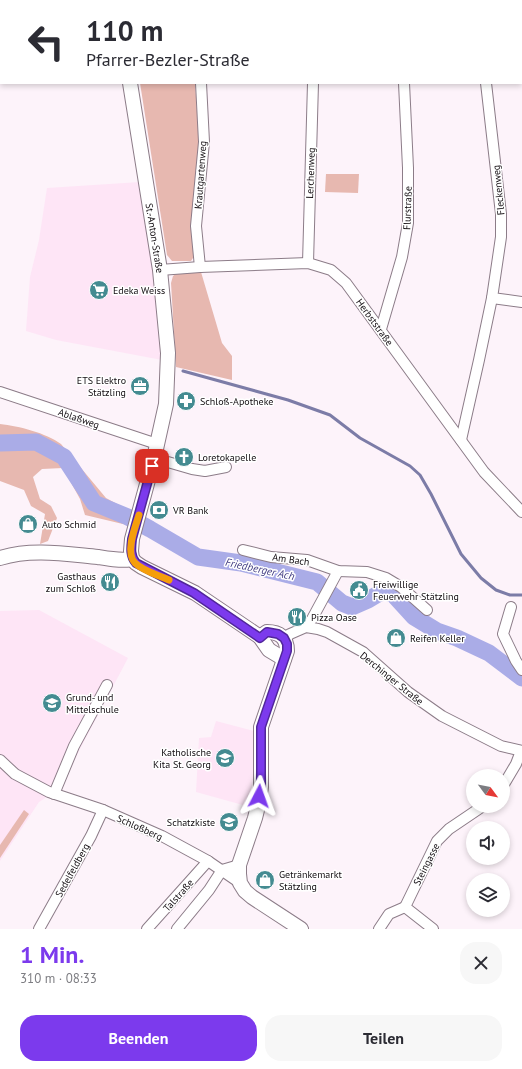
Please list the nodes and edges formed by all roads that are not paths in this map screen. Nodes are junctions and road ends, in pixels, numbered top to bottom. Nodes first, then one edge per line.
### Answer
1 (130, 84) edge
2 (201, 84) edge
3 (313, 84) edge
4 (404, 84) edge
5 (486, 84) edge
6 (308, 263) junction
7 (200, 267) junction
8 (160, 270) junction
9 (492, 298) junction
10 (522, 302) edge
11 (381, 329) junction
12 (0, 392) edge
13 (461, 440) junction
14 (156, 451) junction
15 (226, 467) dead end
16 (522, 512) edge
17 (243, 550) dead end
18 (0, 558) edge
19 (132, 558) junction
20 (338, 571) junction
21 (511, 607) dead end
22 (427, 610) dead end
23 (306, 627) junction
24 (260, 638) junction
25 (284, 638) junction
26 (284, 659) junction
27 (522, 670) edge
28 (108, 685) dead end
29 (522, 751) edge
30 (0, 760) edge
31 (519, 766) edge
32 (510, 777) edge
33 (54, 794) junction
34 (103, 810) junction
35 (472, 813) edge
36 (208, 861) junction
37 (239, 865) junction
38 (222, 870) junction
39 (240, 883) junction
40 (405, 906) junction
41 (39, 929) edge
42 (147, 929) edge
43 (177, 929) edge
44 (301, 929) edge
45 (380, 929) edge
46 (433, 929) edge

1 - 8 street, St.-Anton-Straße
2 - 7 street, Krautgartenweg
3 - 6 street, Lerchenweg
4 - 11 street, Flurstraße
5 - 9 street, Fleckenweg
6 - 7 street, Herbststraße
6 - 11 street, Herbststraße
7 - 8 street, Herbststraße
8 - 14 street, St.-Anton-Straße
9 - 10 street
9 - 13 street, Fleckenweg
11 - 13 street, Herbststraße
12 - 14 street, Ablaßweg
13 - 16 street, Herbststraße
14 - 15 street, Ablaßweg
14 - 19 street, St.-Anton-Straße
17 - 20 street, Am Bach
18 - 19 street
19 - 24 street
20 - 22 street, Am Bach
20 - 23 street
21 - 27 street
23 - 25 street
23 - 29 street, Derchinger Straße
24 - 25 street
24 - 26 street
25 - 26 street
26 - 37 street
28 - 33 street
29 - 31 street
30 - 33 street, Schloßberg
31 - 32 street
33 - 34 street, Schloßberg
34 - 36 street, Schloßberg
34 - 41 street, Sedelfeldberg
35 - 40 street, Steingasse
36 - 38 street, Schloßberg
36 - 42 street, Talstraße
37 - 38 street
37 - 39 street
38 - 39 street, Schloßberg
38 - 43 street
39 - 44 street
40 - 45 street
40 - 46 street

